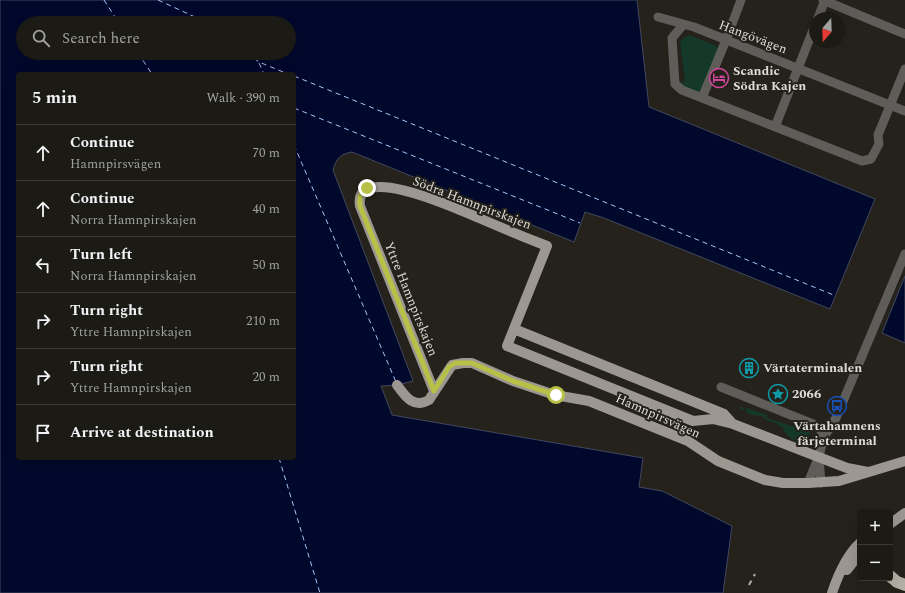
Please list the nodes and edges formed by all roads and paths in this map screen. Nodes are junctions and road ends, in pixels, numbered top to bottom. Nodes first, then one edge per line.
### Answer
1 (741, 0) edge
2 (824, 0) edge
3 (820, 12) edge
4 (658, 17) dead end
5 (683, 25) junction
6 (905, 34) edge
7 (726, 40) junction
8 (809, 40) edge
9 (798, 68) junction
10 (905, 69) edge
11 (702, 98) junction
12 (890, 105) junction
13 (905, 111) edge
14 (775, 127) junction
15 (363, 191) joint
16 (547, 246) joint
17 (905, 254) edge
18 (514, 329) junction
19 (397, 385) dead end
20 (721, 387) dead end
21 (434, 391) junction
22 (733, 424) junction
23 (824, 438) junction
24 (819, 456) junction
25 (905, 461) edge
26 (868, 472) junction
27 (808, 483) junction
28 (821, 483) junction
29 (905, 507) edge
30 (905, 513) edge
31 (893, 515) edge
32 (893, 522) edge
33 (858, 545) edge
34 (857, 557) edge
35 (893, 579) edge
36 (905, 585) edge
37 (833, 593) edge

1 - 7 street
2 - 3 street
2 - 6 street
4 - 5 street, Hangövägen
5 - 7 street, Hangövägen
5 - 11 street
7 - 9 street, Hangövägen
7 - 11 street
8 - 9 street
9 - 12 street, Hangövägen
9 - 14 street
10 - 12 street
11 - 14 street
12 - 13 street, Hangövägen
12 - 14 street
15 - 16 main road, Södra Hamnpirskajen
15 - 21 main road, Yttre Hamnpirskajen
16 - 18 main road, Hamnpirsvägen
17 - 23 street
18 - 22 main road, Hamnpirsvägen
18 - 22 main road, Hamnpirsvägen
19 - 21 main road
20 - 23 street
21 - 27 main road, Hamnpirsvägen
22 - 24 main road, Hamnpirsvägen
23 - 24 street
24 - 26 main road, Hamnpirsvägen
24 - 27 street
24 - 28 street
25 - 26 main road, Hamnpirsvägen
26 - 28 main road, Hamnpirsvägen
27 - 28 main road, Hamnpirsvägen
29 - 31 main road
30 - 32 main road
33 - 37 main road
34 - 37 main road
35 - 36 highway

